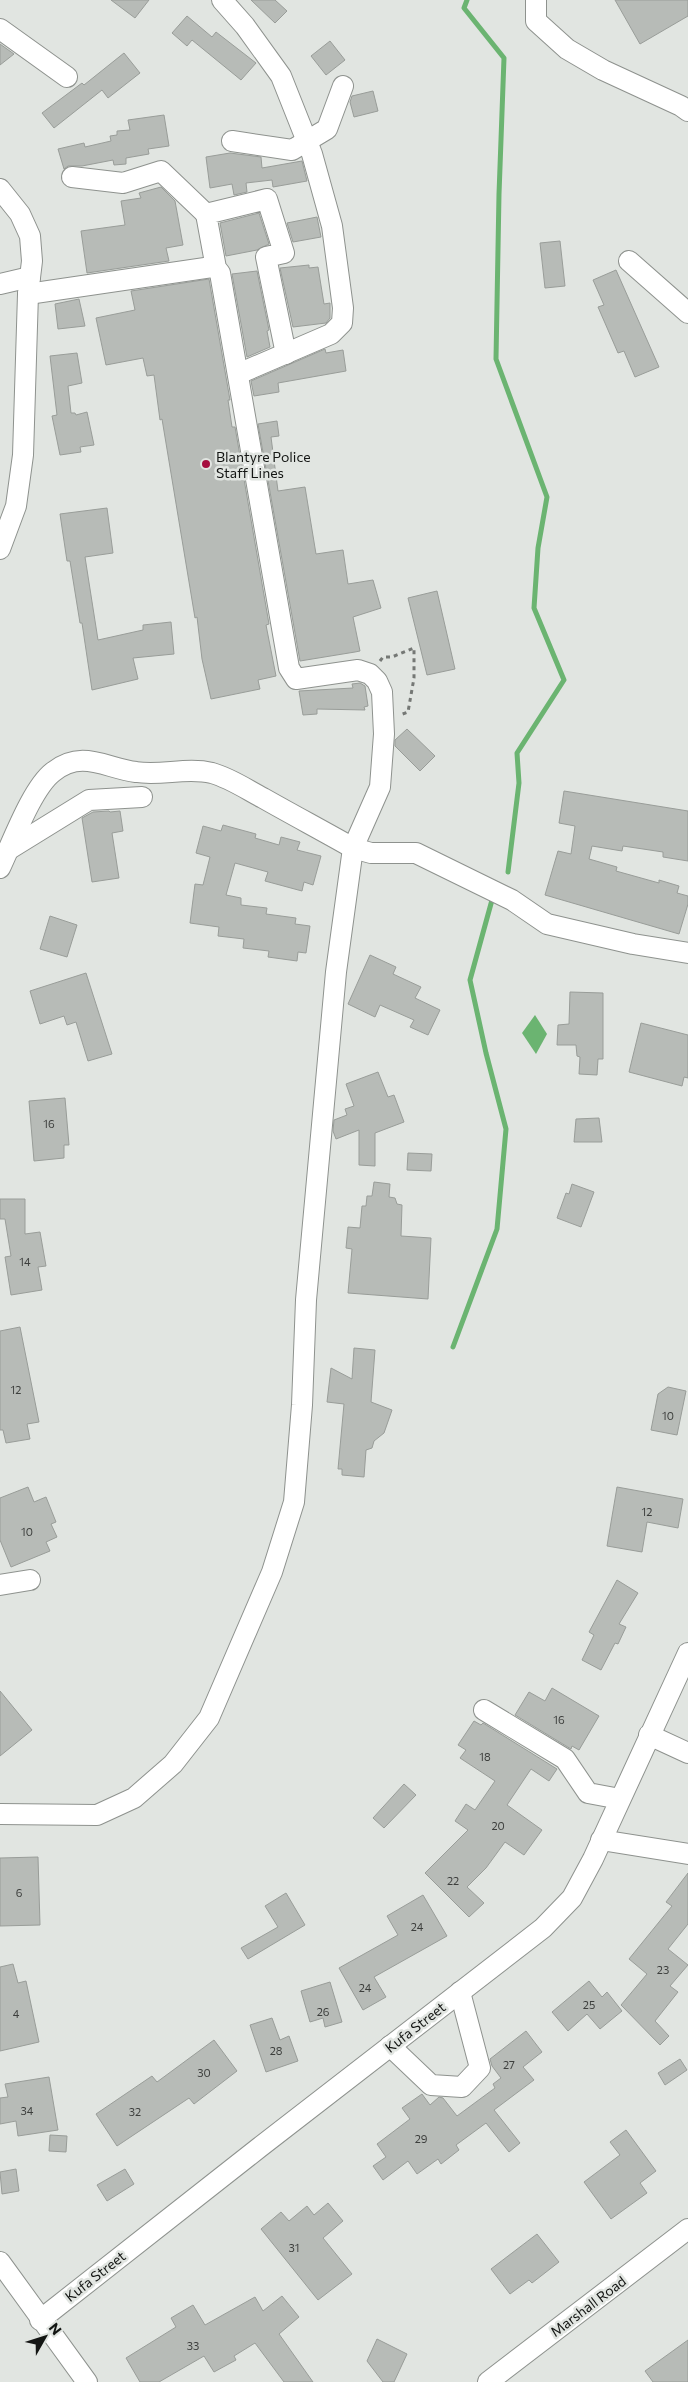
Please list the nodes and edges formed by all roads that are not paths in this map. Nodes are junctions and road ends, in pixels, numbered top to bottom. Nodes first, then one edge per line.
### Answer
1 (222, 0) edge
2 (536, 0) edge
3 (0, 30) edge
4 (67, 78) dead end
5 (344, 86) dead end
6 (688, 111) edge
7 (232, 141) dead end
8 (307, 141) junction
9 (72, 177) dead end
10 (0, 189) edge
11 (206, 214) junction
12 (629, 261) dead end
13 (216, 268) junction
14 (0, 284) edge
15 (29, 285) junction
16 (688, 313) edge
17 (286, 354) junction
18 (238, 374) junction
19 (0, 549) edge
20 (142, 797) dead end
21 (353, 848) junction
22 (8, 850) junction
23 (0, 868) edge
24 (688, 953) edge
25 (30, 1580) dead end
26 (0, 1585) edge
27 (688, 1653) edge
28 (484, 1710) dead end
29 (649, 1734) junction
30 (688, 1753) edge
31 (620, 1799) junction
32 (0, 1814) edge
33 (601, 1840) junction
34 (688, 1854) edge
35 (460, 1992) junction
36 (390, 2046) junction
37 (688, 2229) edge
38 (2, 2267) edge
39 (40, 2320) junction
40 (87, 2382) edge
41 (488, 2382) edge

1 - 8 street
2 - 6 street
3 - 4 street
5 - 8 street
7 - 8 street
8 - 17 street
9 - 11 street
10 - 15 street
11 - 13 street
11 - 17 street
12 - 16 street
13 - 15 street
13 - 18 street
14 - 15 street
15 - 19 street
17 - 18 street
18 - 21 street
20 - 22 street
21 - 22 street
21 - 24 street
21 - 32 street
22 - 23 street
25 - 26 street
27 - 29 street, Kufa Street
28 - 31 street
29 - 30 street
29 - 31 street, Kufa Street
31 - 33 street, Kufa Street
33 - 34 street
33 - 35 street, Kufa Street
35 - 36 street, Kufa Street
35 - 36 street
36 - 39 street, Kufa Street
37 - 41 street, Marshall Road
38 - 39 street
39 - 40 street

